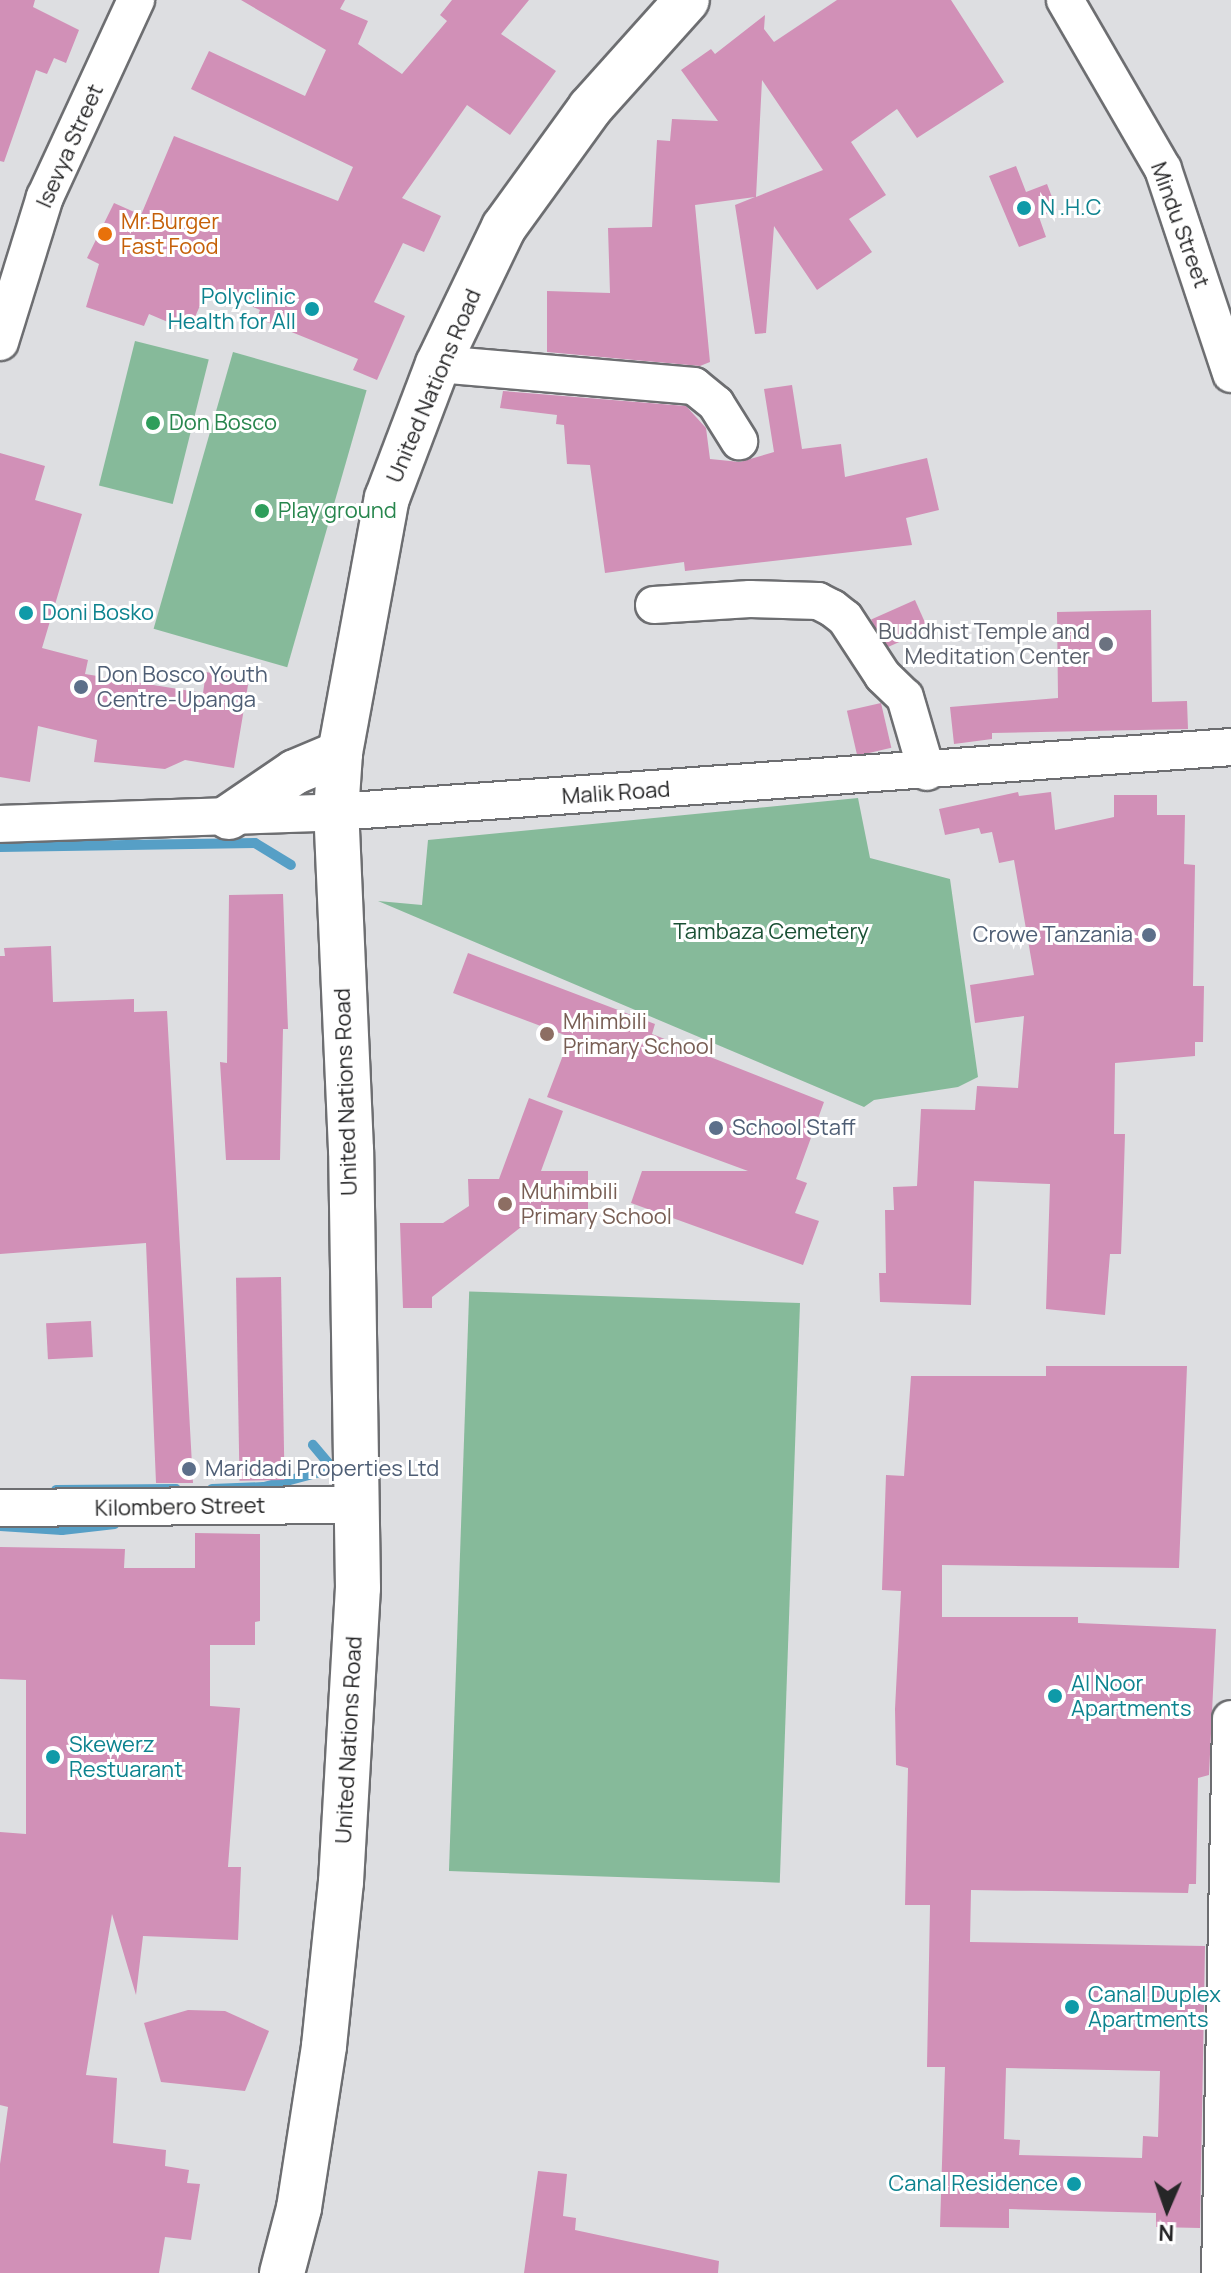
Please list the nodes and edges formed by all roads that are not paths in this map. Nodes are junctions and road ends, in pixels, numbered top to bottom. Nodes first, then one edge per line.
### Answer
1 (136, 0) edge
2 (687, 0) edge
3 (1065, 0) edge
4 (9, 292) edge
5 (0, 342) edge
6 (438, 364) junction
7 (1231, 374) edge
8 (739, 441) dead end
9 (654, 605) dead end
10 (1231, 747) edge
11 (340, 753) junction
12 (927, 772) junction
13 (336, 812) junction
14 (229, 817) junction
15 (0, 824) edge
16 (360, 1505) junction
17 (0, 1508) edge
18 (1231, 1719) edge
19 (282, 2273) edge
20 (1220, 2273) edge

1 - 4 street, Isevya Street
2 - 6 street, United Nations Road
3 - 7 street, Mindu Street
4 - 5 street, Isevya Street
6 - 8 street
6 - 11 street, United Nations Road
9 - 12 street
10 - 12 street, Malik Road
11 - 13 street, United Nations Road
11 - 14 street
12 - 13 street, Malik Road
13 - 14 street, Malik Road
13 - 16 street, United Nations Road
14 - 15 street, Malik Road
16 - 17 street, Kilombero Street
16 - 19 street, United Nations Road
18 - 20 street

